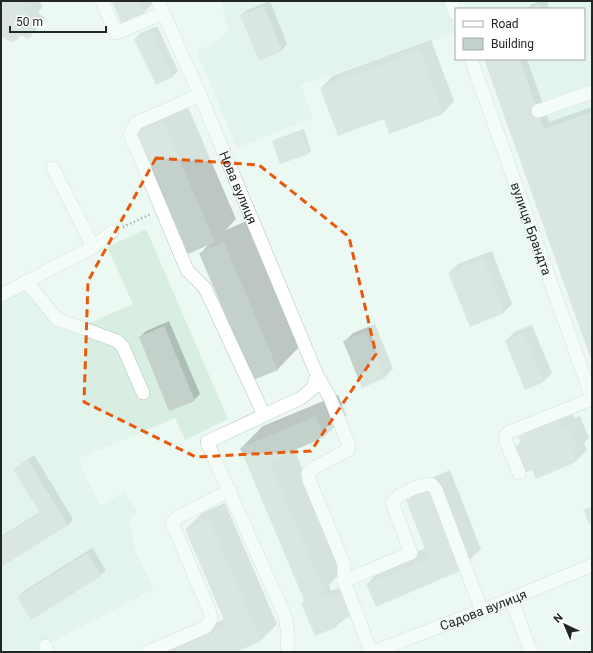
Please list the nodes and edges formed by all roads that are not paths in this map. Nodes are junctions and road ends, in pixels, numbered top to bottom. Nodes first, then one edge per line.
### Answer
1 (102, 1) edge
2 (158, 1) edge
3 (451, 1) edge
4 (455, 12) edge
5 (164, 13) junction
6 (472, 60) edge
7 (592, 92) edge
8 (200, 95) junction
9 (538, 111) tunnel mouth
10 (53, 168) dead end
11 (112, 232) road end
12 (93, 247) junction
13 (26, 281) junction
14 (1, 295) edge
15 (317, 375) junction
16 (143, 393) dead end
17 (592, 399) edge
18 (264, 415) junction
19 (519, 474) dead end
20 (230, 490) junction
21 (592, 565) edge
22 (344, 581) junction
23 (511, 599) junction
24 (482, 611) junction
25 (148, 652) edge
26 (287, 652) edge
27 (372, 652) edge
28 (531, 652) edge

1 - 5 street
2 - 5 street, Нова вулиця
3 - 4 street
5 - 8 street, Нова вулиця
6 - 17 street, вулиця Брандта
7 - 9 street
8 - 15 street, Нова вулиця
8 - 18 street
10 - 12 street
11 - 12 street
12 - 13 street
13 - 14 street
13 - 16 street
15 - 18 street
15 - 22 street, Нова вулиця
17 - 19 street
18 - 20 street
20 - 25 street
20 - 26 street
21 - 23 street, Садова вулиця
22 - 24 street
22 - 27 street
23 - 24 street, Садова вулиця
23 - 28 street
24 - 27 street, Садова вулиця

